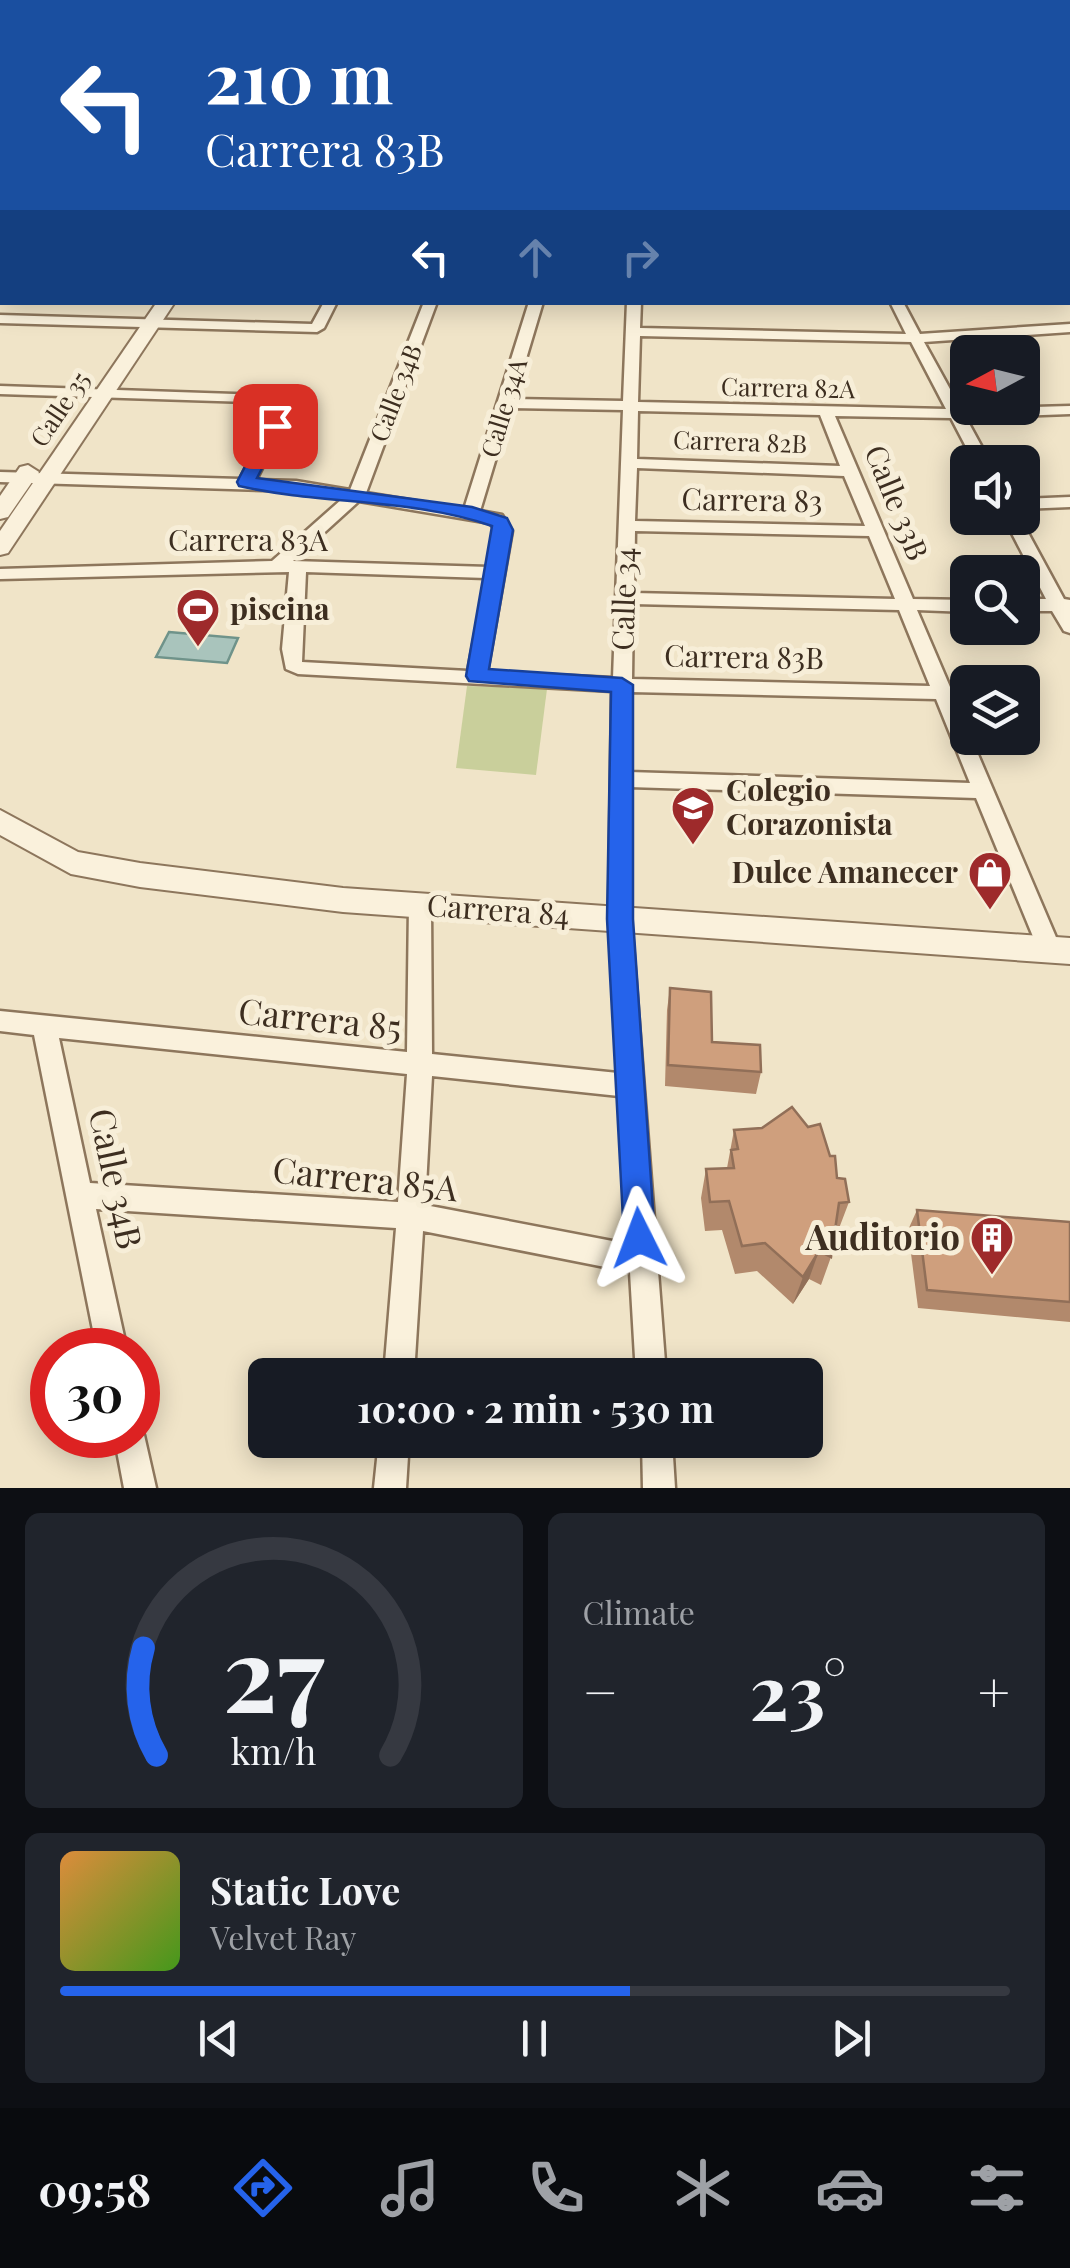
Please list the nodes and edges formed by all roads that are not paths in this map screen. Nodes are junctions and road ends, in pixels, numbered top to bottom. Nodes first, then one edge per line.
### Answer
1 (330, 305) edge
2 (430, 305) edge
3 (535, 305) edge
4 (634, 305) edge
5 (898, 305) edge
6 (143, 316) edge
7 (0, 319) edge
8 (1070, 328) edge
9 (633, 332) junction
10 (916, 338) junction
11 (0, 390) edge
12 (95, 392) junction
13 (504, 403) junction
14 (950, 403) edge
15 (630, 408) junction
16 (1070, 410) edge
17 (1040, 411) edge
18 (826, 412) junction
19 (950, 414) edge
20 (629, 463) junction
21 (850, 470) junction
22 (0, 477) edge
23 (35, 478) junction
24 (246, 482) junction
25 (357, 494) junction
26 (1070, 502) edge
27 (1040, 503) edge
28 (0, 512) edge
29 (472, 513) junction
30 (627, 526) junction
31 (876, 532) junction
32 (1022, 535) edge
33 (0, 548) edge
34 (277, 566) junction
35 (298, 566) junction
36 (496, 573) junction
37 (0, 574) edge
38 (625, 598) junction
39 (1064, 605) edge
40 (906, 606) junction
41 (950, 606) edge
42 (1070, 628) edge
43 (477, 676) junction
44 (622, 685) junction
45 (942, 693) junction
46 (619, 779) junction
47 (982, 791) junction
48 (0, 821) edge
49 (420, 905) junction
50 (620, 919) junction
51 (1060, 950) edge
52 (0, 1021) edge
53 (44, 1024) junction
54 (420, 1066) junction
55 (632, 1086) junction
56 (80, 1196) junction
57 (412, 1216) junction
58 (640, 1260) junction
59 (107, 1328) edge
60 (400, 1358) edge
61 (649, 1358) edge
62 (134, 1458) edge
63 (392, 1458) edge
64 (658, 1458) edge
65 (140, 1488) edge
66 (390, 1488) edge
67 (659, 1488) edge

1 - 6 street
2 - 25 street, Calle 34B
3 - 13 street, Calle 34A
4 - 9 street, Calle 34
5 - 10 street
6 - 7 street
6 - 12 street, Calle 35
8 - 10 street
9 - 10 street
9 - 15 street, Calle 34
10 - 14 street
11 - 12 street
12 - 23 street, Calle 35
12 - 24 street
13 - 15 street, Carrera 82A
13 - 29 street, Calle 34A
15 - 18 street, Carrera 82A
15 - 20 street, Calle 34
16 - 17 street, Carrera 82A
18 - 19 street, Carrera 82A
18 - 21 street, Calle 33B
20 - 21 street, Carrera 82B
20 - 30 street, Calle 34
21 - 31 street, Calle 33B
22 - 23 street
23 - 24 street
23 - 28 street, Calle 35
23 - 33 street, Calle 35
24 - 25 street
25 - 29 street
25 - 34 street, Calle 34B
26 - 27 street
29 - 36 street
30 - 31 street, Carrera 83
30 - 38 street, Calle 34
31 - 40 street, Calle 33B
32 - 39 street
34 - 35 street, Carrera 83A
34 - 37 street, Carrera 83A
35 - 36 street, Carrera 83A
35 - 43 street, Carrera 83B
36 - 43 street
38 - 40 street
38 - 44 street, Calle 34
39 - 42 street
40 - 41 street
40 - 45 street, Calle 33B
43 - 44 street, Carrera 83B
44 - 45 street, Carrera 83B
44 - 46 street, Calle 34
45 - 47 street, Calle 33B
46 - 47 street
46 - 50 street, Calle 34
47 - 51 street, Calle 33B
48 - 49 street, Carrera 84
49 - 50 street, Carrera 84
49 - 54 street
50 - 51 street, Carrera 84
50 - 55 street, Calle 34
52 - 53 street, Carrera 85
53 - 54 street, Carrera 85
53 - 56 street, Calle 34B
54 - 55 street, Carrera 85
54 - 57 street
55 - 58 street, Calle 34
56 - 57 street, Carrera 85A
56 - 59 street, Calle 34B
57 - 58 street, Carrera 85A
57 - 60 street
58 - 61 street, Calle 34
62 - 65 street
63 - 66 street
64 - 67 street

